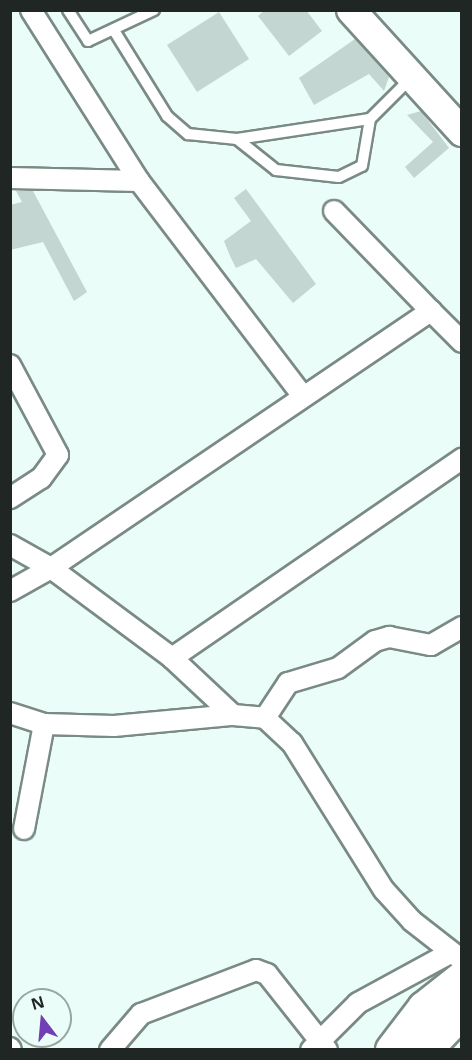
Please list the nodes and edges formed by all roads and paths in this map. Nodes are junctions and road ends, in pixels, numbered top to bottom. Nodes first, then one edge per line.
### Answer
1 (31, 10) edge
2 (68, 10) edge
3 (351, 10) edge
4 (153, 11) edge
5 (115, 32) junction
6 (412, 77) junction
7 (370, 119) junction
8 (462, 132) edge
9 (237, 139) junction
10 (10, 178) edge
11 (139, 181) junction
12 (334, 211) dead end
13 (431, 311) junction
14 (462, 342) edge
15 (10, 365) edge
16 (302, 395) junction
17 (462, 459) edge
18 (10, 498) edge
19 (10, 545) edge
20 (51, 568) junction
21 (10, 591) edge
22 (462, 627) edge
23 (172, 658) junction
24 (10, 713) edge
25 (233, 715) junction
26 (265, 718) junction
27 (44, 724) junction
28 (24, 829) dead end
29 (458, 964) edge
30 (462, 1012) edge
31 (320, 1047) edge
32 (110, 1050) edge
33 (392, 1050) edge
34 (426, 1050) edge

1 - 11 street
2 - 5 lane
3 - 6 street
4 - 5 lane
5 - 9 lane
6 - 7 lane
6 - 8 street
7 - 9 lane
7 - 9 lane
10 - 11 street
11 - 16 street
12 - 13 street
13 - 14 street
13 - 16 street
15 - 18 street
16 - 20 street
17 - 23 street
19 - 20 street
20 - 21 street
20 - 23 street
22 - 26 street
23 - 25 street
24 - 27 street
25 - 26 street
25 - 27 street
26 - 29 street
27 - 28 street
29 - 31 street
29 - 33 main road
30 - 34 main road
31 - 32 street

